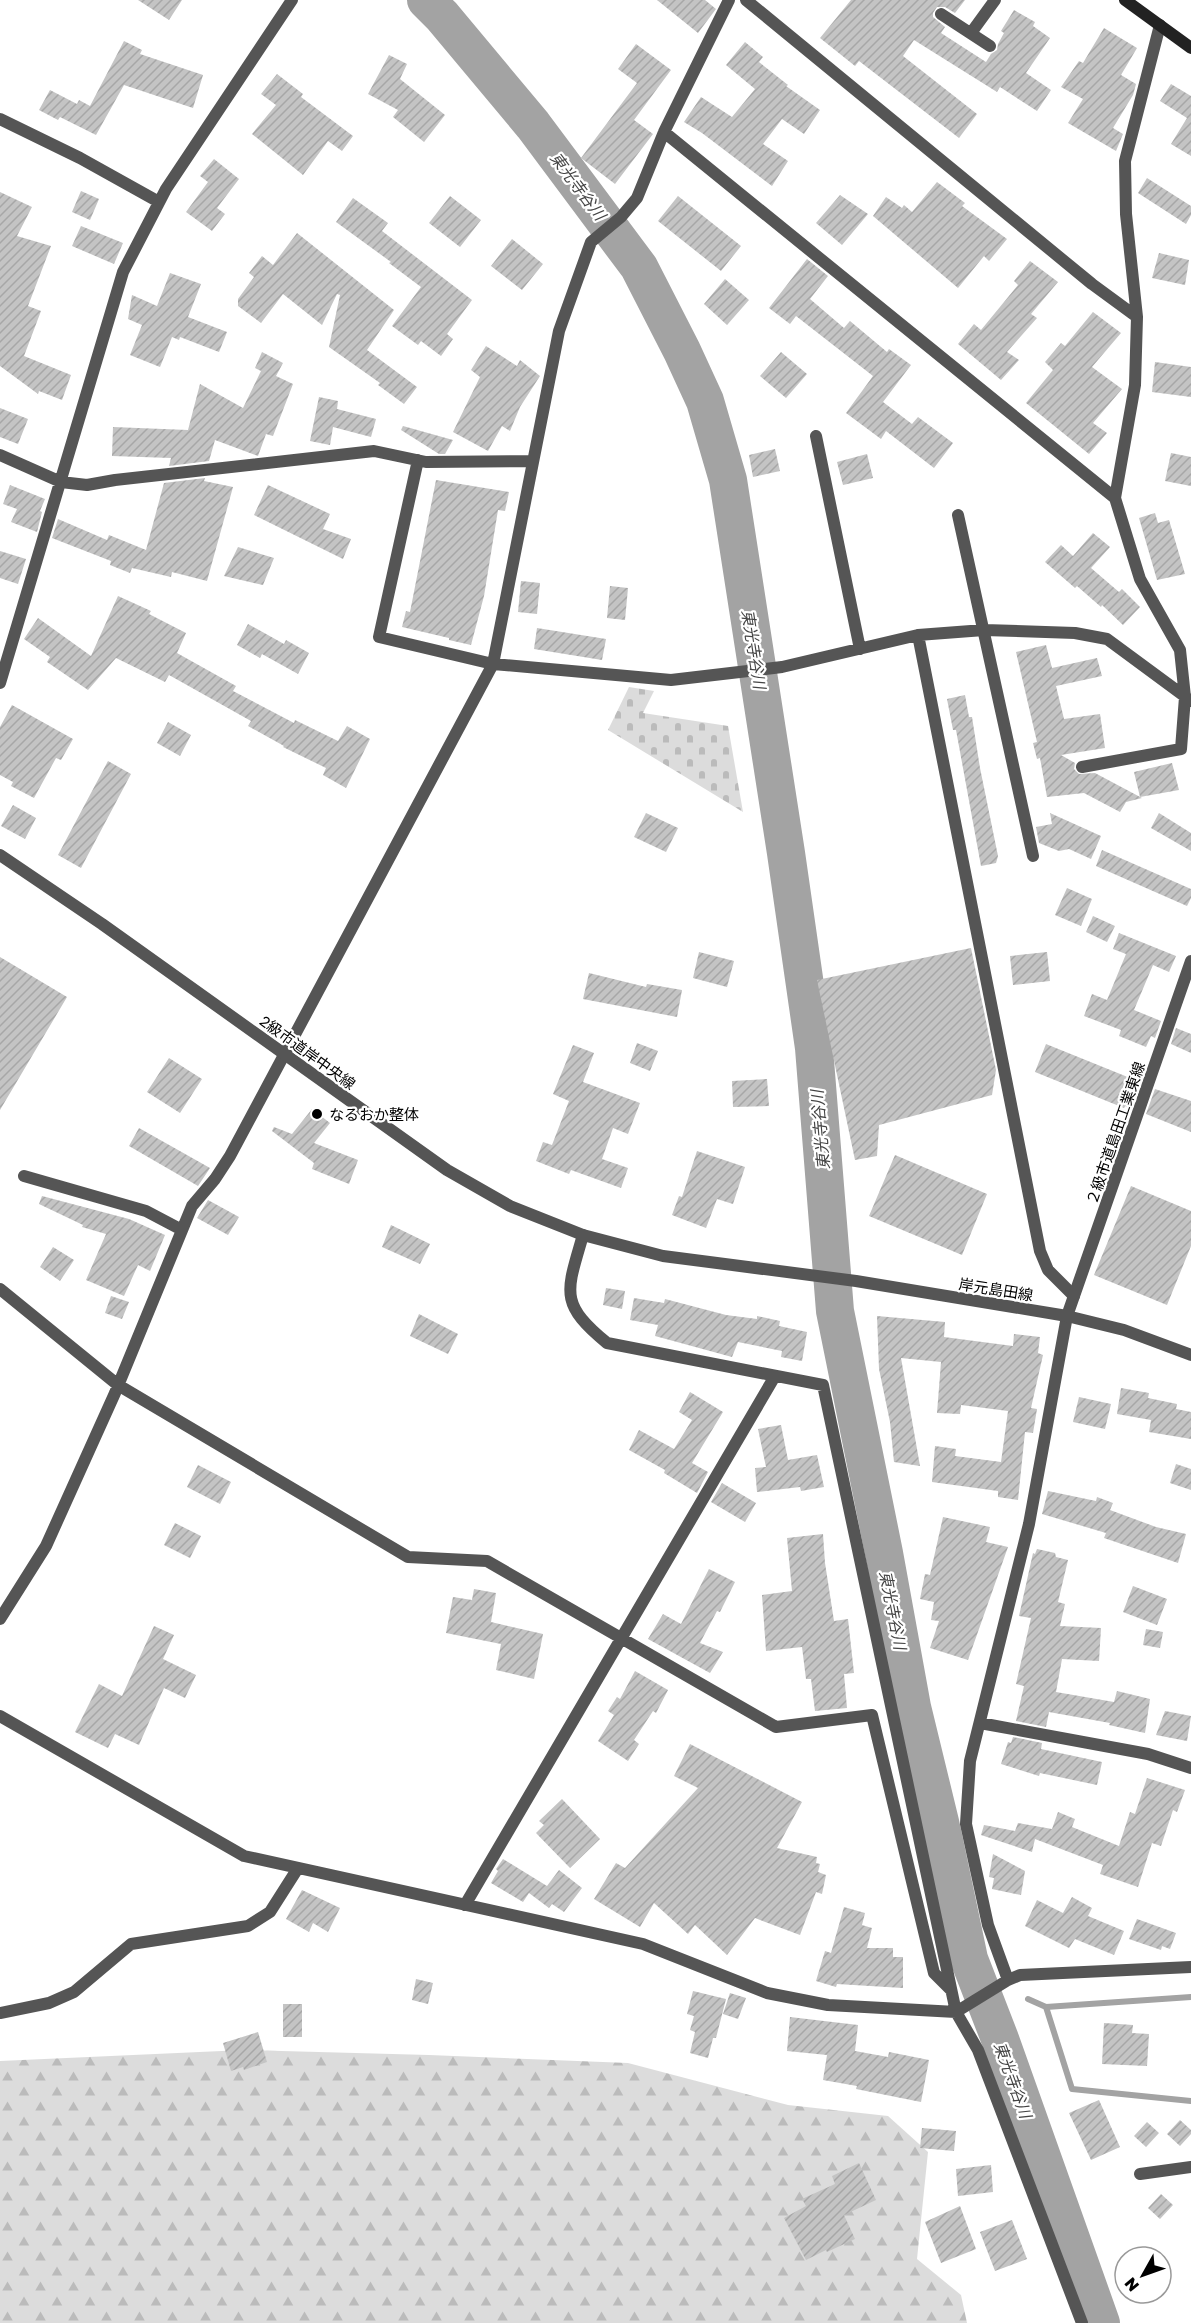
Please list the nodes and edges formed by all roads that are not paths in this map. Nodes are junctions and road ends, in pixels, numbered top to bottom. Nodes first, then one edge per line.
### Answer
1 (292, 0) edge
2 (729, 0) edge
3 (746, 0) edge
4 (995, 0) edge
5 (1125, 0) edge
6 (941, 14) dead end
7 (1160, 25) junction
8 (971, 33) junction
9 (990, 46) dead end
10 (1191, 48) edge
11 (0, 119) edge
12 (664, 132) junction
13 (159, 202) junction
14 (1137, 317) junction
15 (816, 435) dead end
16 (0, 454) edge
17 (418, 460) junction
18 (533, 461) junction
19 (61, 482) junction
20 (1115, 498) junction
21 (958, 515) dead end
22 (984, 630) junction
23 (918, 635) junction
24 (860, 649) junction
25 (493, 664) junction
26 (0, 683) edge
27 (1188, 699) edge
28 (1082, 767) dead end
29 (0, 855) edge
30 (1034, 856) dead end
31 (1191, 961) edge
32 (285, 1053) junction
33 (24, 1176) dead end
34 (182, 1230) junction
35 (583, 1235) junction
36 (792, 1274) joint
37 (0, 1289) edge
38 (1074, 1296) junction
39 (1067, 1316) junction
40 (1191, 1354) edge
41 (775, 1376) junction
42 (118, 1385) junction
43 (0, 1619) edge
44 (622, 1638) junction
45 (0, 1716) edge
46 (980, 1723) junction
47 (1191, 1768) edge
48 (298, 1868) junction
49 (465, 1905) junction
50 (1191, 1967) edge
51 (1008, 1980) junction
52 (952, 1991) junction
53 (956, 2012) junction
54 (0, 2013) edge
55 (1191, 2167) edge
56 (1140, 2174) dead end
57 (1082, 2323) edge

1 - 13 street
2 - 12 street
3 - 14 street
4 - 8 street
5 - 7 main road
6 - 8 street
7 - 10 main road
7 - 14 street
8 - 9 street
11 - 13 street
12 - 18 street
12 - 20 street
13 - 19 street
14 - 20 street
15 - 24 street
16 - 19 street
17 - 18 street
17 - 19 street
17 - 25 street
18 - 25 street
19 - 26 street
20 - 27 street
21 - 22 street
22 - 23 street
22 - 27 street
22 - 30 street
23 - 24 street
23 - 38 street
24 - 25 street
25 - 32 street
27 - 28 street
29 - 32 street, 2級市道岸中央線
31 - 38 street, ２級市道島田工業東線
32 - 34 street
32 - 35 street, 2級市道岸中央線
33 - 34 street
34 - 42 street
35 - 36 street, 2級市道岸中央線
35 - 41 street
36 - 39 street, 岸元島田線
37 - 42 street
38 - 39 street, ２級市道島田工業東線
39 - 40 street, 岸元島田線
39 - 46 street, ２級市道島田工業東線
41 - 44 street
41 - 52 street
42 - 43 street
42 - 44 street
44 - 49 street
44 - 52 street
45 - 48 street
46 - 47 street
46 - 51 street, ２級市道島田工業東線
48 - 49 street
48 - 54 street
49 - 53 street
50 - 51 street
51 - 53 street
52 - 53 street
53 - 57 street
55 - 56 street

